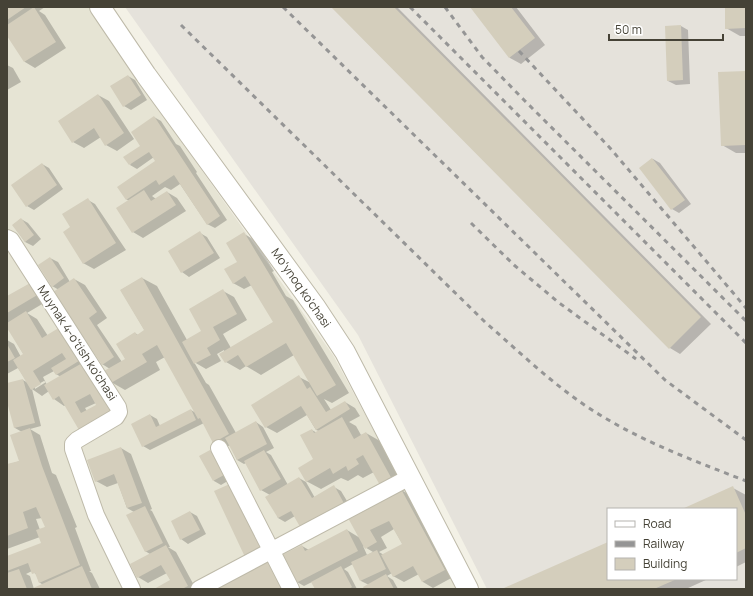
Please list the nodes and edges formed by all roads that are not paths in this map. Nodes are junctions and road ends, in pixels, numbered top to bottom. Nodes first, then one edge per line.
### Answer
1 (100, 7) edge
2 (7, 238) edge
3 (219, 448) dead end
4 (410, 477) junction
5 (272, 550) junction
6 (132, 589) edge
7 (198, 589) edge
8 (291, 589) edge
9 (468, 589) edge

1 - 4 street, Moʻynoq ko'chasi
2 - 6 street, Muynak 4-o'tish ko'chasi
3 - 5 street
4 - 5 street
4 - 9 street, Moʻynoq ko'chasi
5 - 7 street
5 - 8 street

